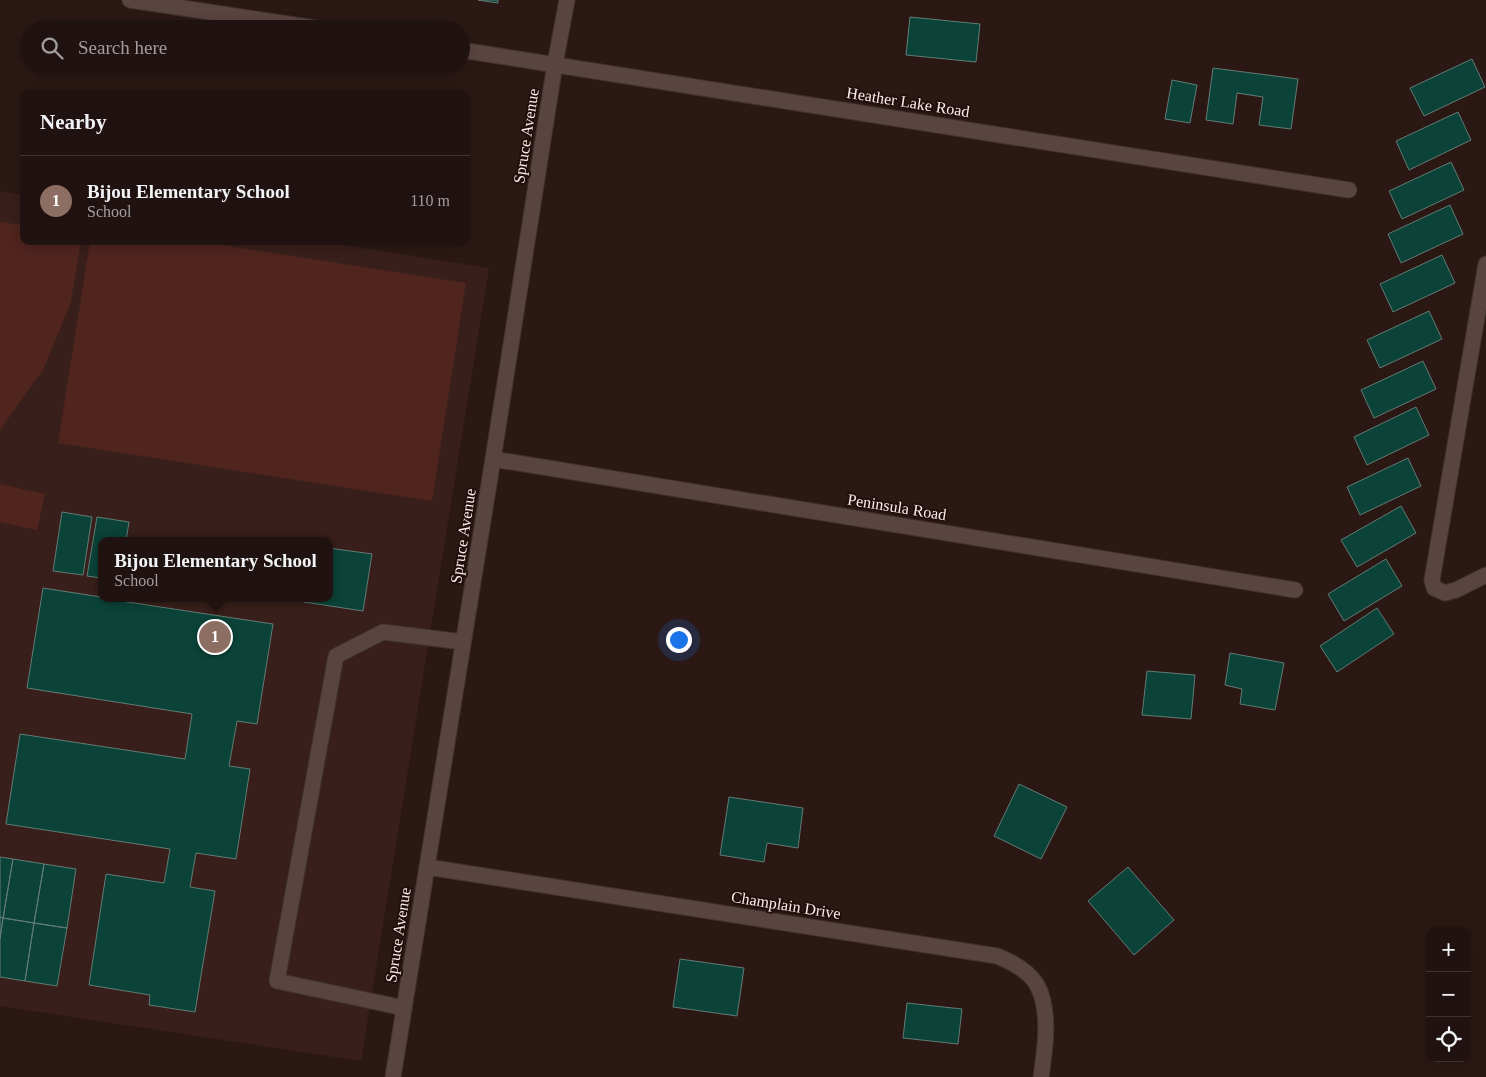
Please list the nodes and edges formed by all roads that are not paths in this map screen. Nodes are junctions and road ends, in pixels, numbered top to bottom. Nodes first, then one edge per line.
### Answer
1 (130, 0) edge
2 (567, 0) edge
3 (262, 20) edge
4 (470, 51) edge
5 (556, 64) junction
6 (1349, 190) dead end
7 (1486, 264) edge
8 (493, 459) junction
9 (1486, 575) edge
10 (1295, 590) dead end
11 (463, 642) junction
12 (427, 867) junction
13 (404, 1008) junction
14 (393, 1077) edge
15 (1041, 1077) edge

1 - 3 street
2 - 5 street, Spruce Avenue
4 - 5 street, Heather Lake Road
5 - 6 street, Heather Lake Road
5 - 8 street, Spruce Avenue
7 - 9 street
8 - 10 street, Peninsula Road
8 - 11 street, Spruce Avenue
11 - 12 street, Spruce Avenue
11 - 13 street
12 - 13 street, Spruce Avenue
12 - 15 street, Champlain Drive
13 - 14 street, Spruce Avenue

